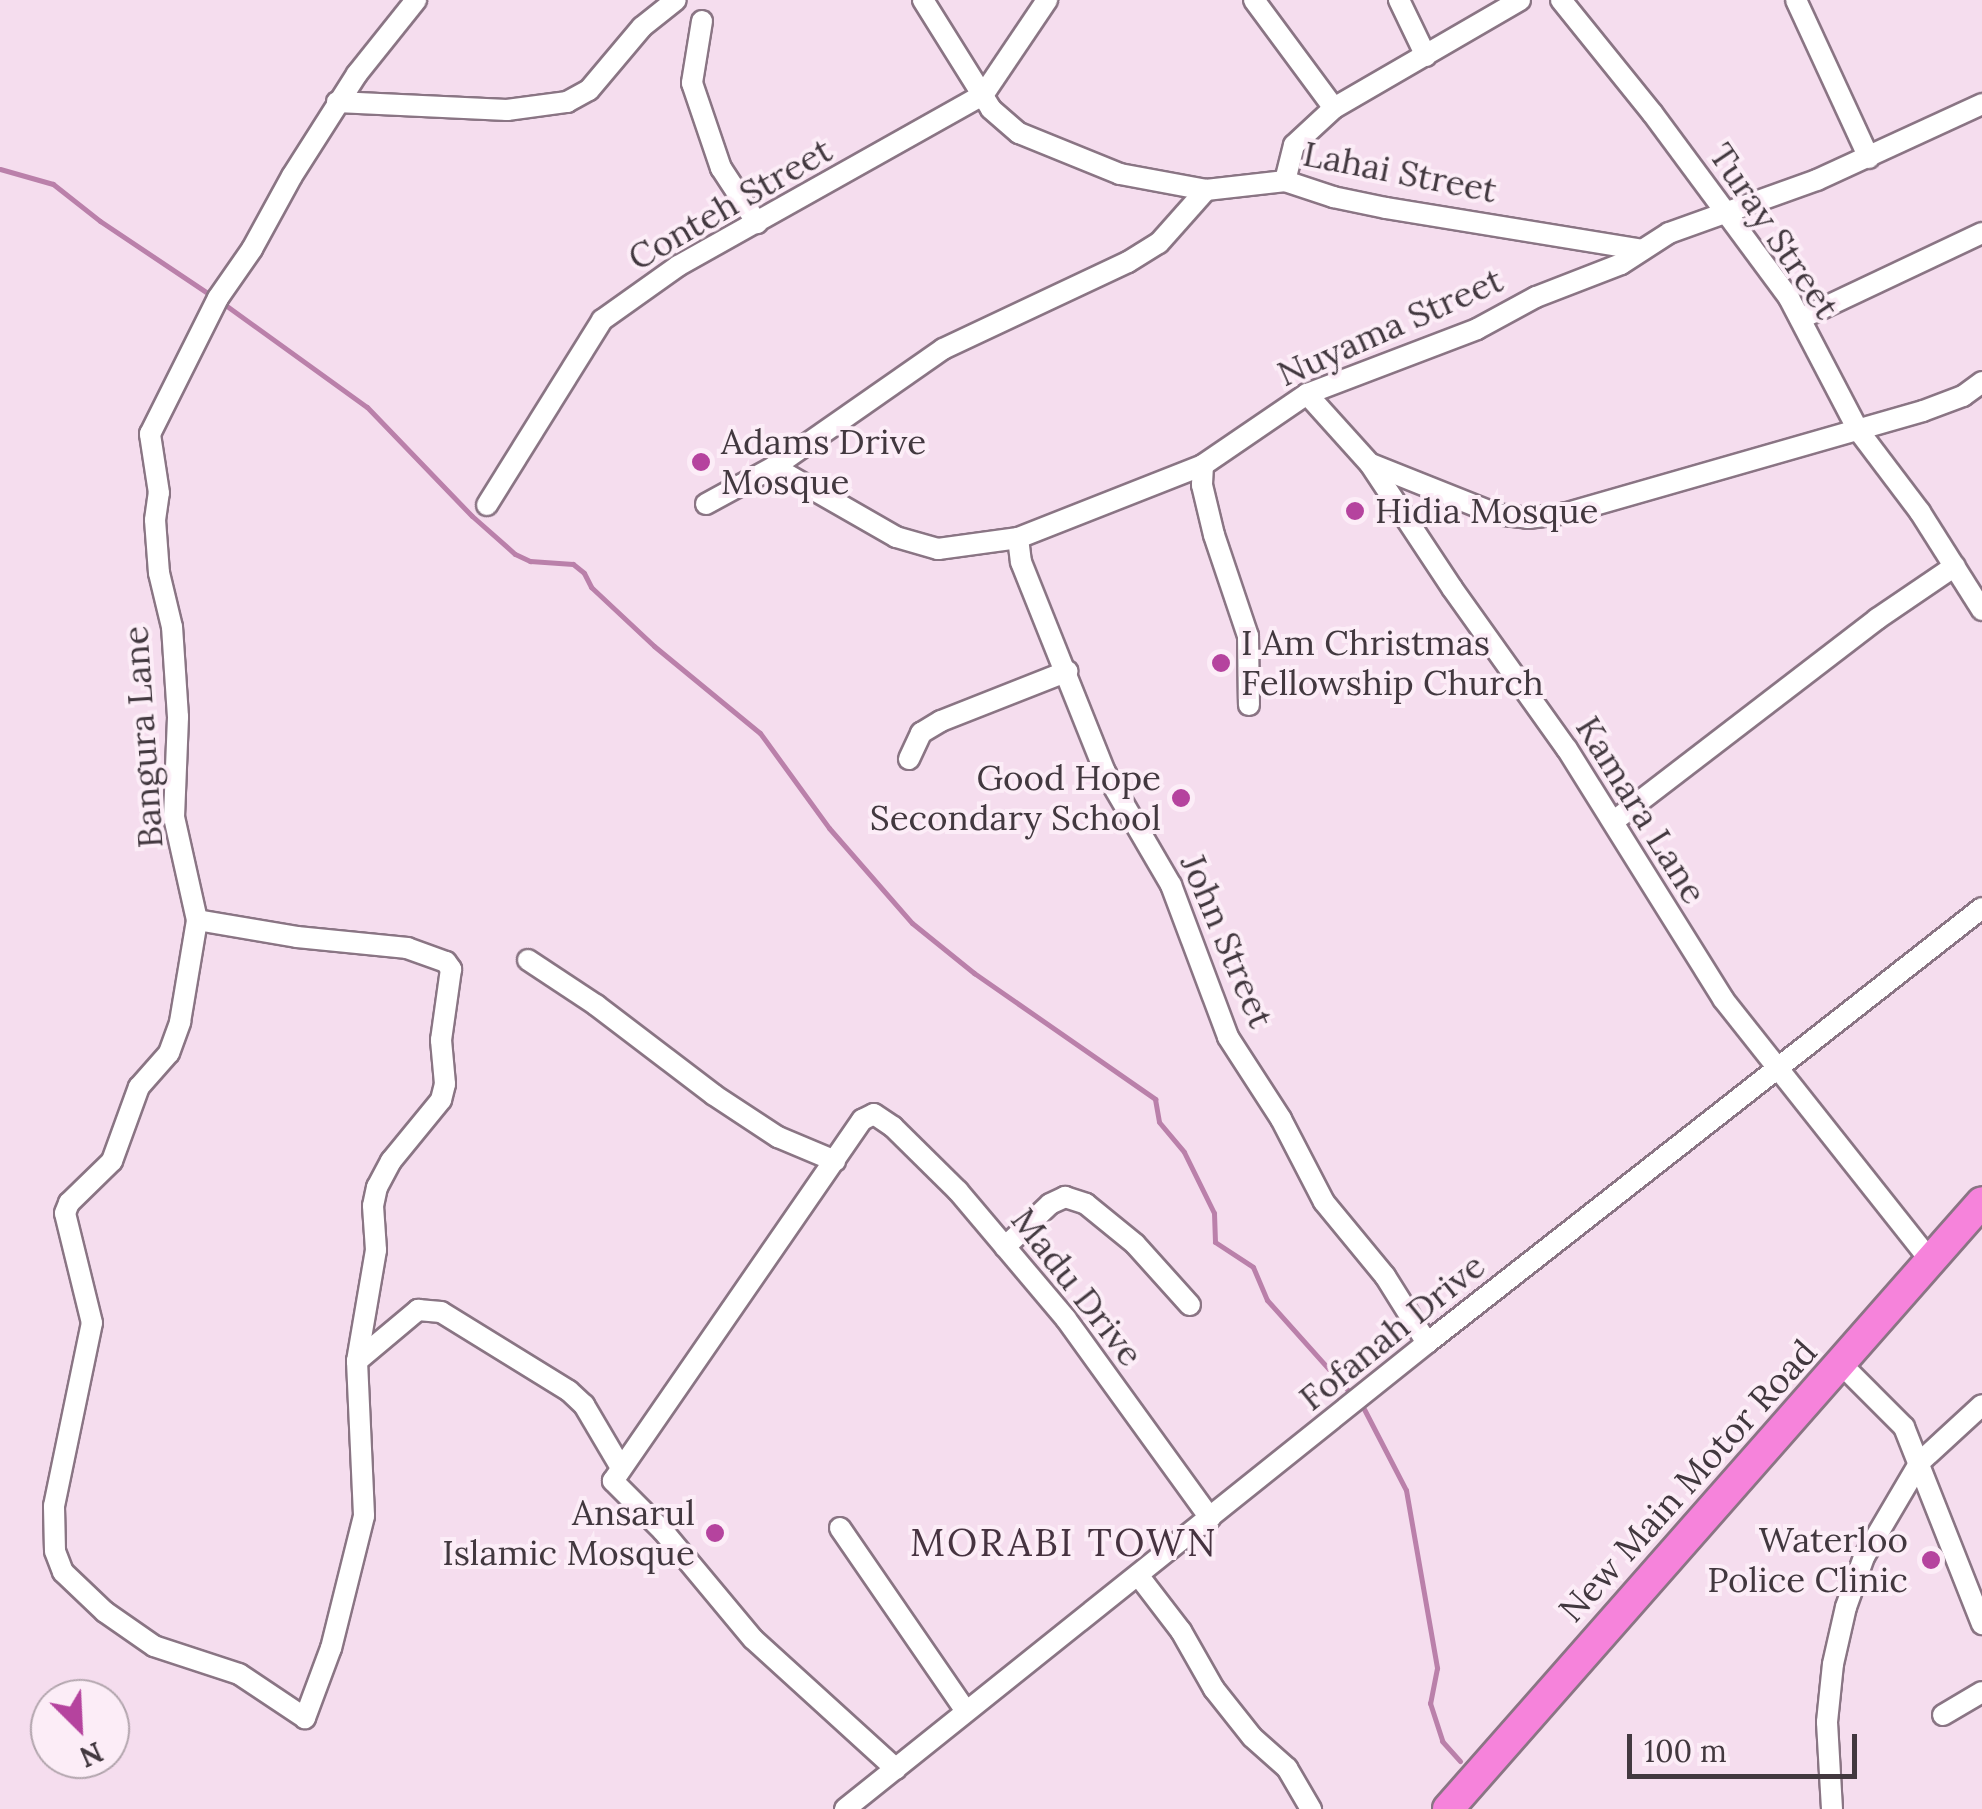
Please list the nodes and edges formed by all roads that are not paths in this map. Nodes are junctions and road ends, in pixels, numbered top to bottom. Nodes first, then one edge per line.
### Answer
1 (416, 0) edge
2 (676, 0) edge
3 (923, 0) edge
4 (1047, 0) edge
5 (1254, 0) edge
6 (1400, 0) edge
7 (1520, 0) edge
8 (1561, 0) edge
9 (1797, 3) edge
10 (702, 21) dead end
11 (1426, 56) junction
12 (983, 95) junction
13 (338, 102) junction
14 (1982, 104) edge
15 (1334, 108) junction
16 (1869, 158) junction
17 (1285, 181) junction
18 (1206, 190) junction
19 (1724, 211) junction
20 (757, 223) junction
21 (1982, 233) edge
22 (1642, 250) junction
23 (1802, 318) junction
24 (1982, 382) edge
25 (1307, 394) junction
26 (1858, 430) junction
27 (1370, 464) junction
28 (1203, 465) junction
29 (774, 468) junction
30 (706, 504) dead end
31 (486, 505) dead end
32 (1018, 538) junction
33 (1955, 566) junction
34 (1981, 605) edge
35 (1068, 671) junction
36 (1249, 705) dead end
37 (909, 759) dead end
38 (1614, 821) junction
39 (1982, 908) edge
40 (197, 920) junction
41 (528, 960) dead end
42 (1776, 1070) junction
43 (836, 1161) junction
44 (1982, 1202) edge
45 (1982, 1223) edge
46 (1006, 1246) junction
47 (1932, 1260) junction
48 (1190, 1305) dead end
49 (1427, 1343) junction
50 (357, 1361) junction
51 (1851, 1374) junction
52 (1982, 1405) edge
53 (1920, 1462) junction
54 (620, 1466) junction
55 (1210, 1518) junction
56 (840, 1528) dead end
57 (1138, 1575) junction
58 (1978, 1602) edge
59 (1982, 1624) edge
60 (1982, 1692) edge
61 (966, 1712) junction
62 (1942, 1715) dead end
63 (896, 1769) junction
64 (845, 1809) edge
65 (1311, 1809) edge
66 (1448, 1809) edge
67 (1468, 1809) edge
68 (1832, 1809) edge

1 - 13 street, Bangura Lane
2 - 13 street
3 - 12 street, Lahai Street
4 - 12 street, Conteh Street
5 - 15 street
6 - 11 street
7 - 11 street
8 - 19 street, Turay Street
9 - 16 street
10 - 20 street
11 - 15 street
12 - 18 street, Lahai Street
12 - 20 street, Conteh Street
13 - 40 street, Bangura Lane
14 - 16 street, Nuyama Street
15 - 17 street
16 - 19 street, Nuyama Street
17 - 18 street, Lahai Street
17 - 22 street, Lahai Street
18 - 29 street
19 - 22 street, Nuyama Street
19 - 23 street, Turay Street
20 - 31 street, Conteh Street
21 - 23 street
22 - 25 street, Nuyama Street
23 - 26 street, Turay Street
24 - 26 street
25 - 27 street, Kamara Lane
25 - 28 street, Nuyama Street
26 - 27 street
26 - 33 street, Turay Street
27 - 38 street, Kamara Lane
28 - 32 street, Nuyama Street
28 - 36 street
29 - 30 street
29 - 32 street, Nuyama Street
32 - 35 street, John Street
33 - 34 street, Turay Street
33 - 38 street
35 - 37 street
35 - 49 street, John Street
38 - 42 street, Kamara Lane
39 - 42 street, Fofanah Drive
40 - 50 street
40 - 50 street, Bangura Lane
41 - 43 street
42 - 47 street, Kamara Lane
42 - 49 street, Fofanah Drive
43 - 46 street, Madu Drive
43 - 54 street
44 - 47 highway, New Main Motor Road
45 - 51 highway, New Main Motor Road
46 - 48 street
46 - 55 street, Madu Drive
47 - 66 highway, New Main Motor Road
49 - 55 street, Fofanah Drive
50 - 54 street
51 - 53 street
51 - 67 highway, New Main Motor Road
52 - 53 street
53 - 58 street
53 - 68 street
54 - 63 street
55 - 57 street, Fofanah Drive
56 - 61 street
57 - 61 street, Fofanah Drive
57 - 65 street
58 - 59 street
60 - 62 street
61 - 63 street, Fofanah Drive
63 - 64 street, Fofanah Drive

